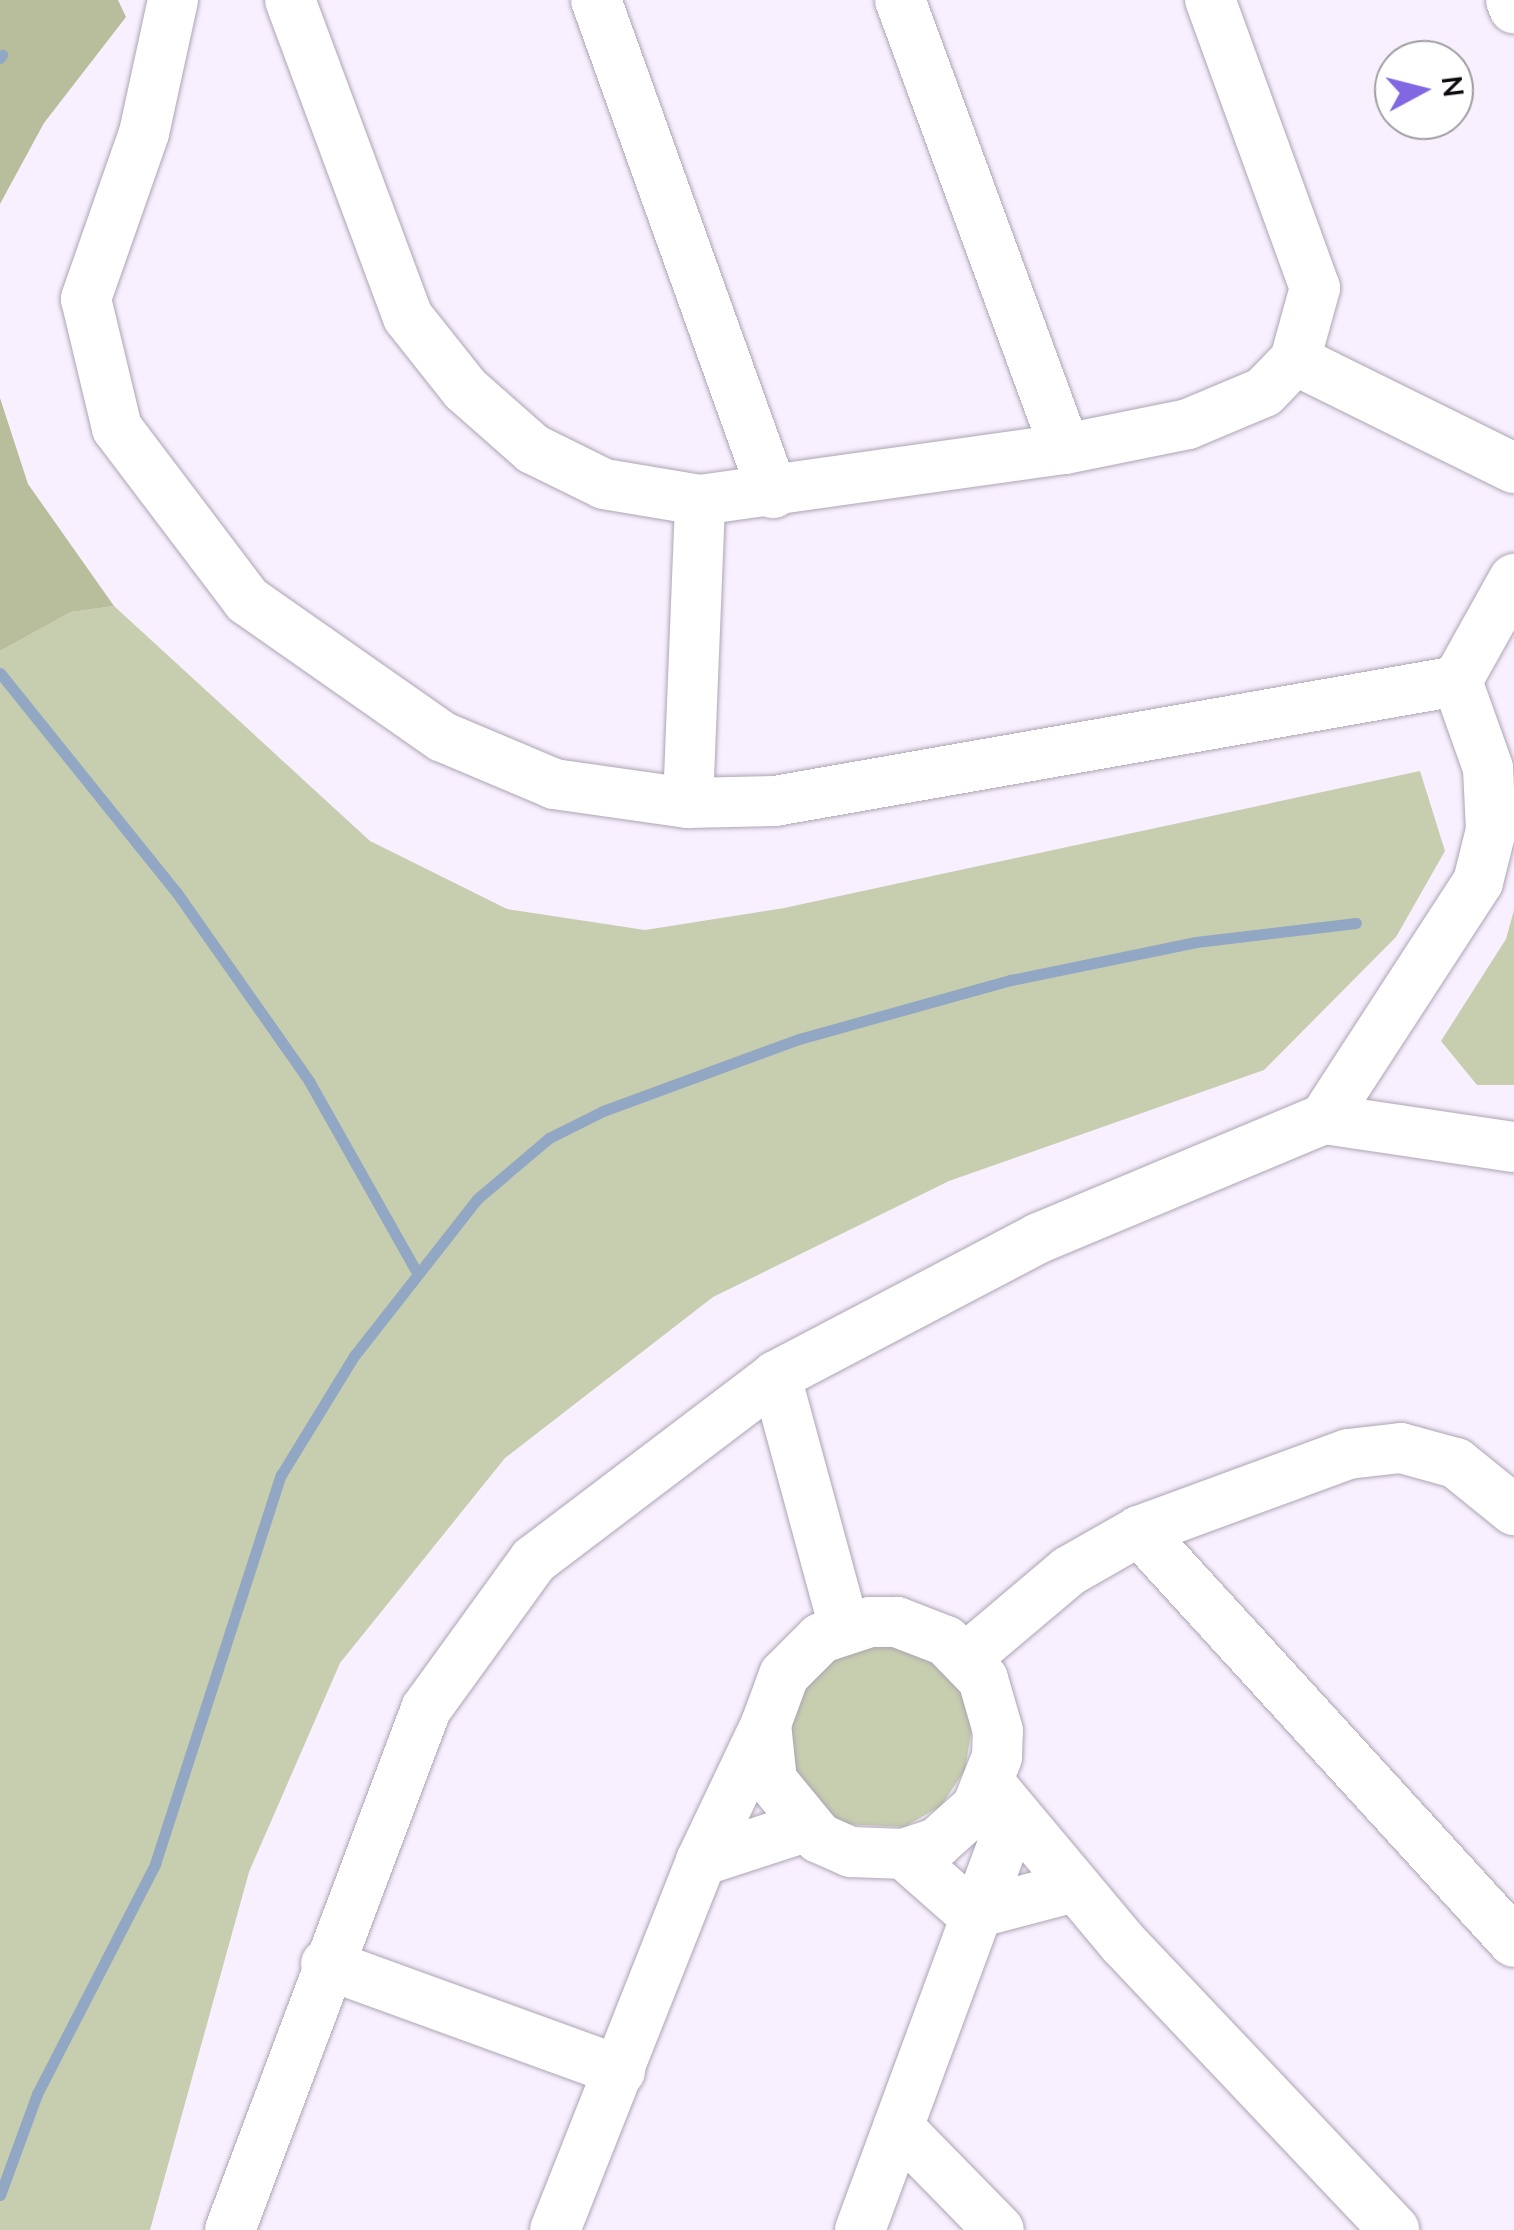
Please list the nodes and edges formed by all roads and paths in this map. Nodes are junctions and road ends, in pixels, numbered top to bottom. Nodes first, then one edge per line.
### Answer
1 (173, 0) edge
2 (290, 0) edge
3 (596, 0) edge
4 (900, 0) edge
5 (1210, 0) edge
6 (1511, 0) edge
7 (1514, 8) edge
8 (1295, 360) junction
9 (1065, 448) junction
10 (1514, 468) edge
11 (773, 494) junction
12 (700, 500) junction
13 (1514, 578) edge
14 (1457, 681) junction
15 (688, 804) junction
16 (1324, 1119) junction
17 (1509, 1148) edge
18 (776, 1376) junction
19 (1514, 1510) edge
20 (1139, 1531) junction
21 (844, 1627) junction
22 (966, 1658) junction
23 (766, 1724) junction
24 (1001, 1800) junction
25 (805, 1827) junction
26 (904, 1854) junction
27 (701, 1861) junction
28 (1074, 1887) junction
29 (972, 1914) junction
30 (1514, 1942) edge
31 (326, 1964) junction
32 (620, 2072) junction
33 (898, 2127) junction
34 (230, 2230) edge
35 (555, 2230) edge
36 (860, 2230) edge
37 (999, 2230) edge
38 (1394, 2230) edge

1 - 15 street
2 - 12 street
3 - 11 street
4 - 9 street
5 - 8 street
6 - 7 street
8 - 9 street
8 - 10 street
9 - 11 street
11 - 12 street
12 - 15 street
13 - 14 street
14 - 15 street
14 - 16 street
16 - 17 street
16 - 18 street
18 - 21 street
18 - 31 street
19 - 20 street
20 - 22 street
20 - 30 street
21 - 22 street
21 - 23 street
22 - 24 street
23 - 25 street
23 - 27 street
24 - 26 street
24 - 28 street
24 - 29 street
25 - 26 street
25 - 27 street
26 - 29 street
27 - 32 street
28 - 29 street
28 - 38 street
29 - 33 street
31 - 32 street
31 - 34 street
32 - 35 street
33 - 36 street
33 - 37 street

